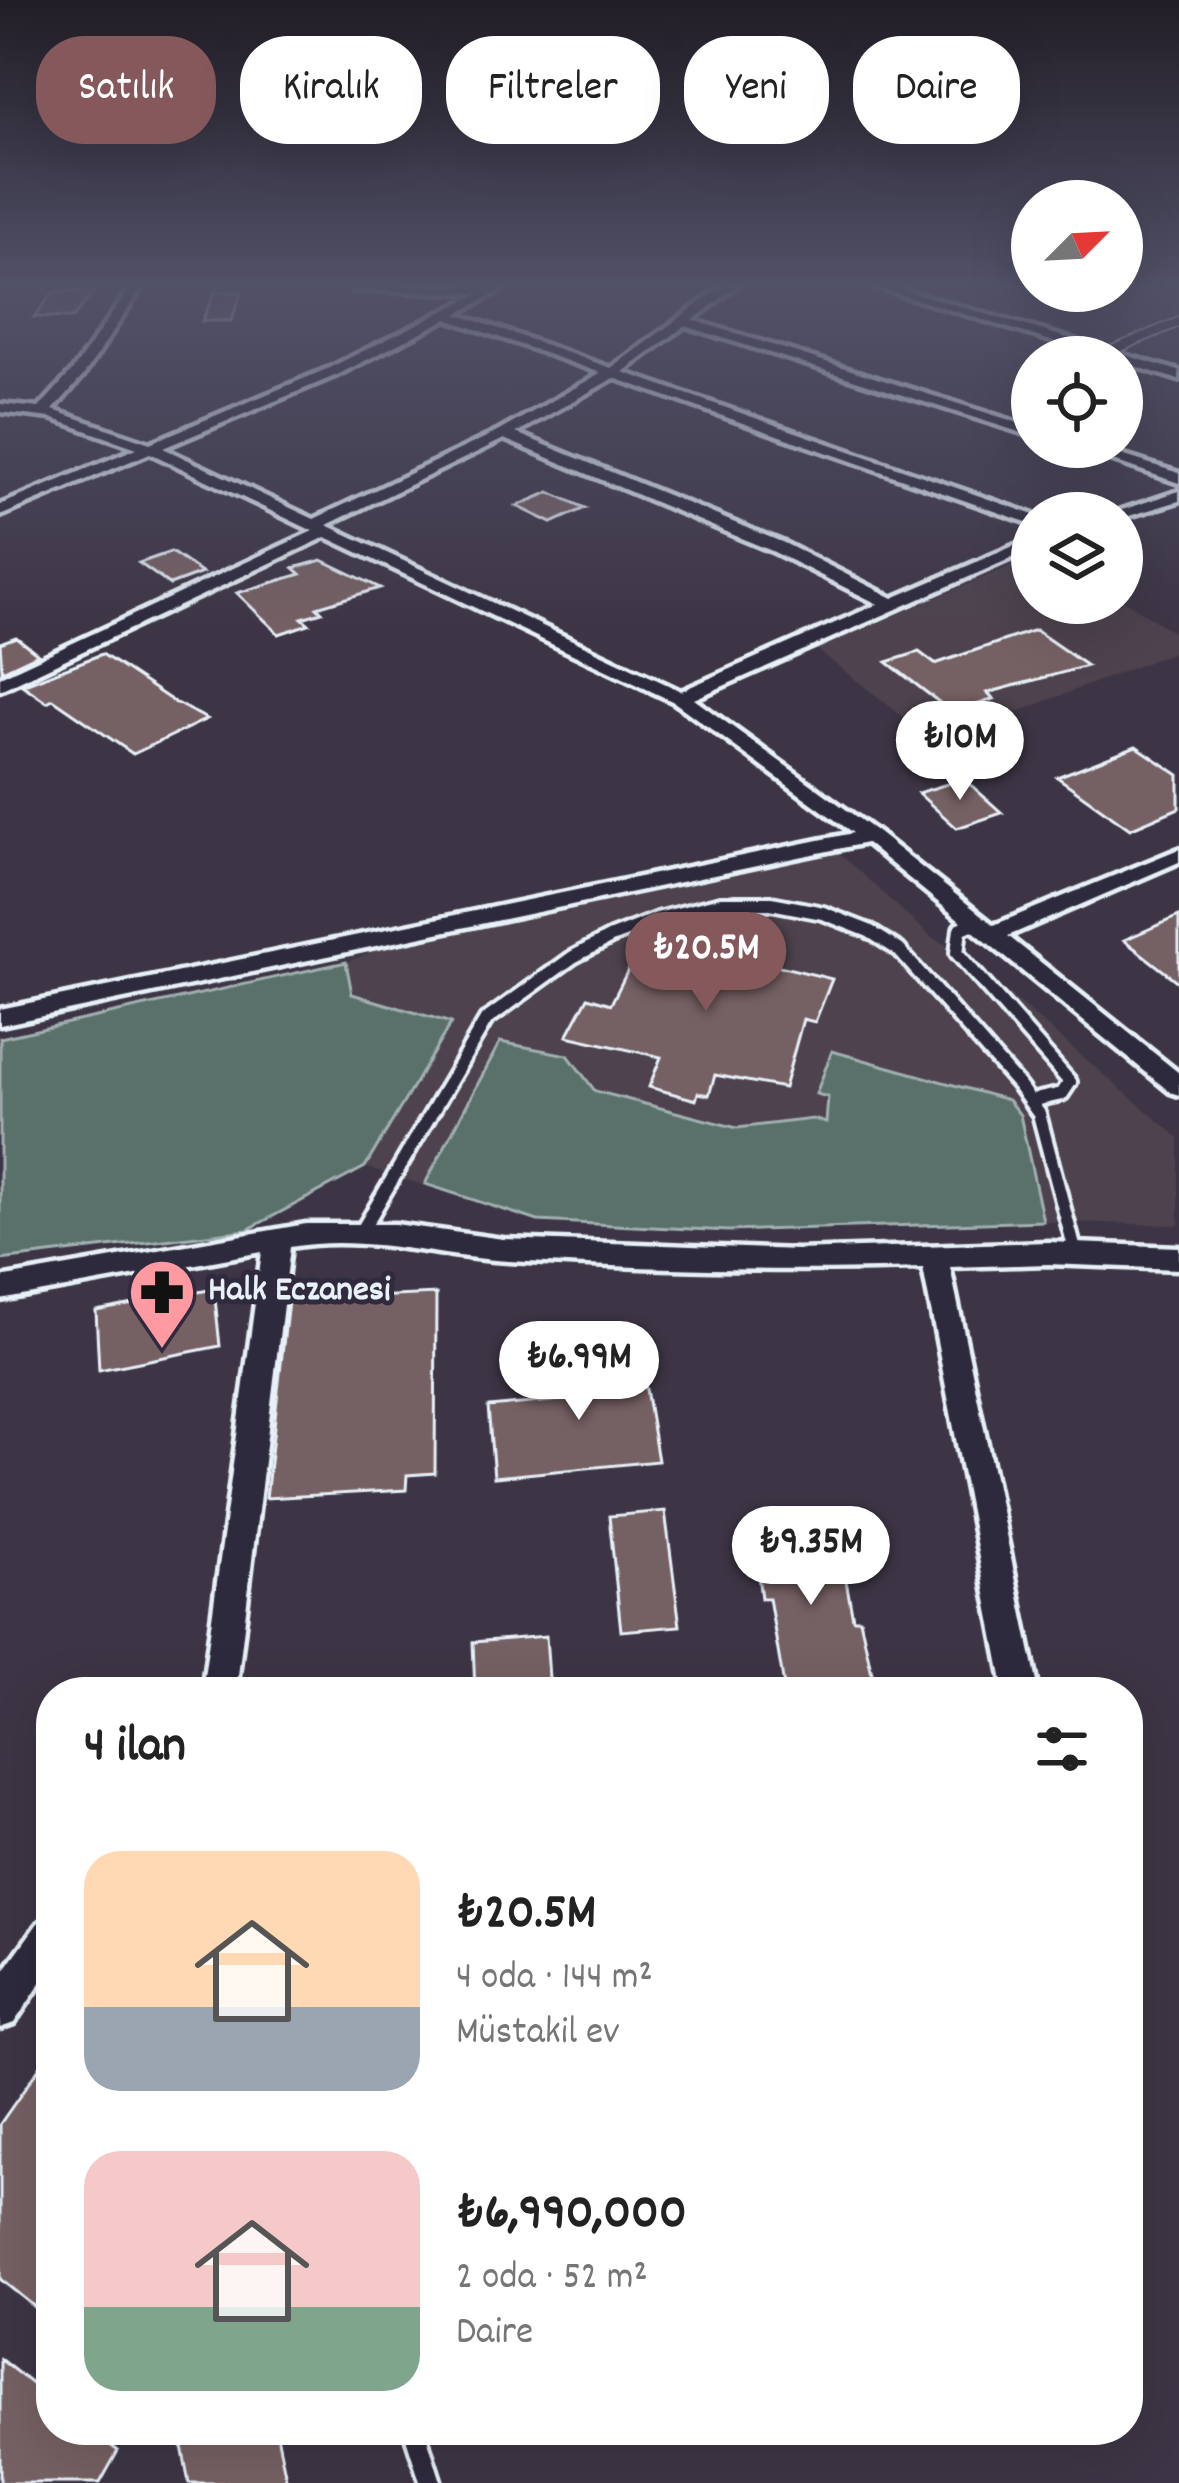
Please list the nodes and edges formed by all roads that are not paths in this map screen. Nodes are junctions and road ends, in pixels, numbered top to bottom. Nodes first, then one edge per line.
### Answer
1 (52, 402) edge
2 (261, 402) edge
3 (561, 402) edge
4 (699, 402) edge
5 (937, 402) edge
6 (0, 408) edge
7 (43, 412) junction
8 (1011, 425) edge
9 (504, 434) junction
10 (151, 448) junction
11 (1143, 467) edge
12 (1179, 478) edge
13 (1179, 496) edge
14 (1143, 507) edge
15 (0, 511) edge
16 (1011, 512) edge
17 (319, 528) junction
18 (1011, 552) edge
19 (889, 603) junction
20 (0, 684) edge
21 (681, 698) junction
22 (869, 836) junction
23 (1178, 855) edge
24 (984, 928) junction
25 (0, 1017) edge
26 (1179, 1086) edge
27 (1030, 1101) junction
28 (360, 1234) junction
29 (277, 1240) junction
30 (1076, 1254) junction
31 (934, 1256) junction
32 (1179, 1258) edge
33 (0, 1288) edge
34 (221, 1677) edge
35 (1019, 1677) edge
36 (36, 1957) edge
37 (0, 2009) edge
38 (419, 2445) edge
39 (430, 2483) edge

1 - 7 street
2 - 10 street
3 - 9 street
4 - 16 street
5 - 8 street
6 - 7 street
7 - 10 street
9 - 17 street
9 - 19 street
10 - 15 street
10 - 17 street
11 - 12 street
13 - 14 street
17 - 20 street
17 - 21 street
18 - 19 street
19 - 21 street
21 - 22 street
22 - 24 street
22 - 25 street
23 - 24 street
24 - 26 street
24 - 27 lane
27 - 28 lane
27 - 30 lane
28 - 29 street
28 - 31 street
29 - 33 street
29 - 34 street
30 - 31 street
30 - 32 street
31 - 35 street
36 - 37 street
38 - 39 lane

